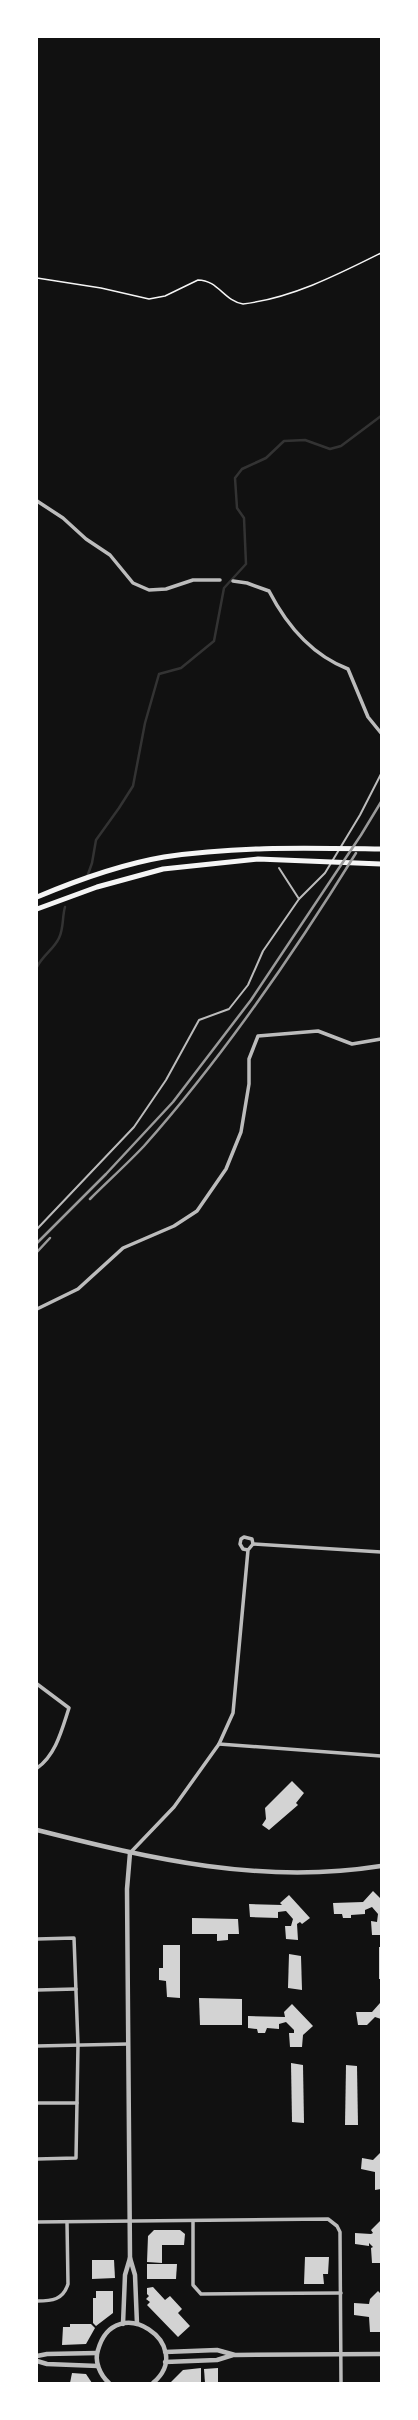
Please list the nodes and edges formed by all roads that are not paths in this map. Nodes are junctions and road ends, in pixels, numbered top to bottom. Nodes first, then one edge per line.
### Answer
1 (37, 502) edge
2 (220, 580) dead end
3 (233, 581) dead end
4 (381, 732) edge
5 (381, 774) edge
6 (381, 849) edge
7 (381, 864) edge
8 (279, 868) dead end
9 (37, 898) edge
10 (299, 899) junction
11 (37, 909) edge
12 (381, 1040) edge
13 (37, 1229) edge
14 (37, 1309) edge
15 (253, 1544) junction
16 (248, 1550) junction
17 (381, 1552) edge
18 (37, 1684) edge
19 (219, 1744) junction
20 (381, 1756) edge
21 (37, 1768) edge
22 (37, 1830) edge
23 (130, 1853) junction
24 (381, 1866) edge
25 (37, 1939) edge
26 (76, 1989) junction
27 (37, 1990) edge
28 (128, 2044) junction
29 (78, 2045) junction
30 (37, 2046) edge
31 (37, 2103) edge
32 (77, 2103) junction
33 (37, 2159) edge
34 (130, 2221) junction
35 (37, 2222) edge
36 (67, 2222) junction
37 (194, 2222) junction
38 (130, 2258) junction
39 (341, 2293) junction
40 (37, 2301) edge
41 (123, 2324) junction
42 (137, 2324) junction
43 (165, 2352) junction
44 (97, 2353) junction
45 (341, 2354) junction
46 (381, 2354) edge
47 (235, 2355) junction
48 (37, 2356) edge
49 (37, 2361) edge
50 (165, 2362) junction
51 (98, 2366) junction
52 (109, 2383) edge
53 (153, 2383) edge
54 (341, 2383) edge

1 - 2 street
3 - 4 street
5 - 10 lane
6 - 9 main road
7 - 11 main road
8 - 10 lane
10 - 13 lane
12 - 14 street
15 - 16 street
15 - 16 street
15 - 17 street
16 - 19 street
18 - 21 street
19 - 20 street
19 - 23 street
22 - 23 street
23 - 24 street
23 - 28 street
25 - 26 street
26 - 27 street
26 - 29 street
28 - 29 street
28 - 34 street
29 - 30 street
29 - 32 street
31 - 32 street
32 - 33 street
34 - 36 street
34 - 37 street
34 - 38 street
35 - 36 street
36 - 40 street
37 - 39 street
37 - 39 street
38 - 41 street
38 - 42 street
39 - 45 street
41 - 42 street
41 - 44 street
42 - 43 street
43 - 47 street
43 - 50 street
44 - 48 street
44 - 51 street
45 - 46 street
45 - 47 street
45 - 54 street
47 - 50 street
49 - 51 street
50 - 53 street
51 - 52 street

